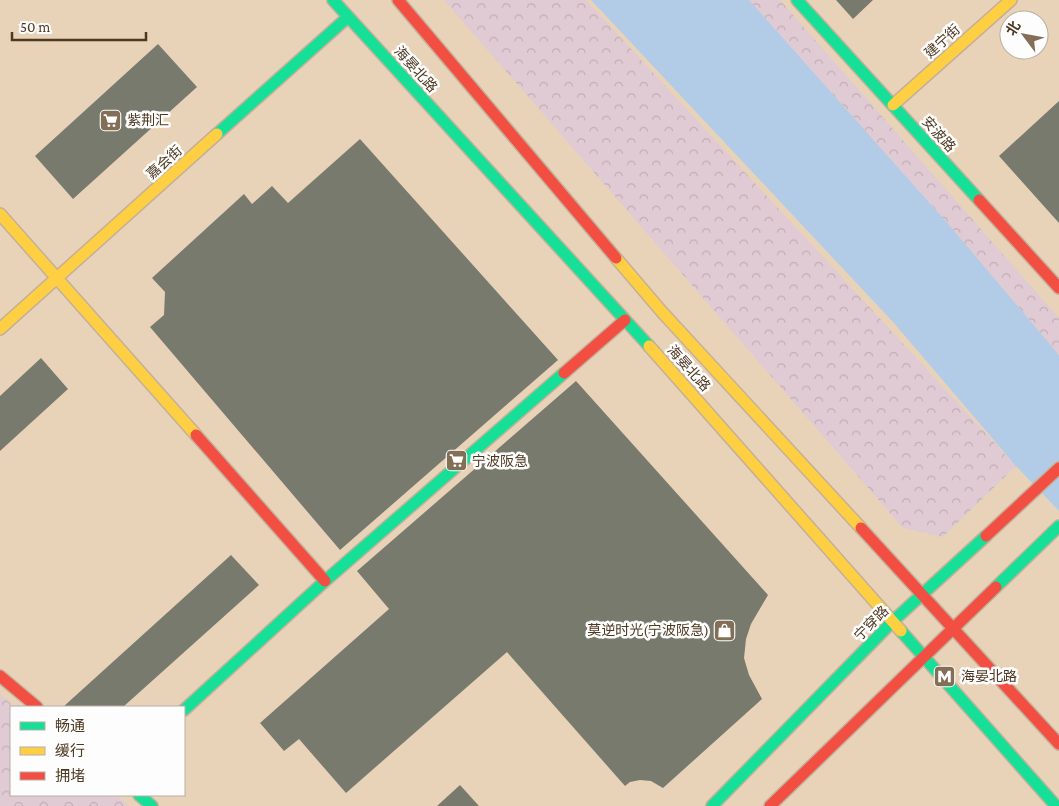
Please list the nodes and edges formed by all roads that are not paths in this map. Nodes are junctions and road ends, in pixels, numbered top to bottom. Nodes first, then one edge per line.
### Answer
1 (333, 0) edge
2 (398, 0) edge
3 (797, 0) edge
4 (1012, 0) edge
5 (348, 17) junction
6 (893, 105) junction
7 (0, 214) edge
8 (57, 278) junction
9 (1059, 288) edge
10 (625, 320) junction
11 (0, 329) edge
12 (1059, 468) edge
13 (1059, 526) edge
14 (326, 581) junction
15 (922, 594) junction
16 (893, 621) junction
17 (953, 627) junction
18 (924, 656) junction
19 (0, 676) edge
20 (36, 706) edge
21 (185, 709) edge
22 (1059, 744) edge
23 (140, 796) edge
24 (152, 806) edge
25 (712, 806) edge
26 (770, 806) edge
27 (1056, 806) edge

1 - 5 main road, 海晏北路
2 - 15 main road, 海晏北路
3 - 6 main road, 安波路
4 - 6 main road, 建宁街
5 - 8 main road, 嘉会街
5 - 10 main road, 海晏北路
6 - 9 main road, 安波路
7 - 8 main road
8 - 11 main road, 嘉会街
8 - 14 main road
10 - 14 main road
10 - 16 main road, 海晏北路
12 - 15 main road, 宁穿路
13 - 17 main road
14 - 21 main road
15 - 16 main road, 宁穿路
15 - 17 main road, 海晏北路
16 - 18 main road, 海晏北路
16 - 25 main road, 宁穿路
17 - 18 main road
17 - 22 main road, 海晏北路
18 - 26 main road
18 - 27 main road, 海晏北路
19 - 20 main road
23 - 24 main road

